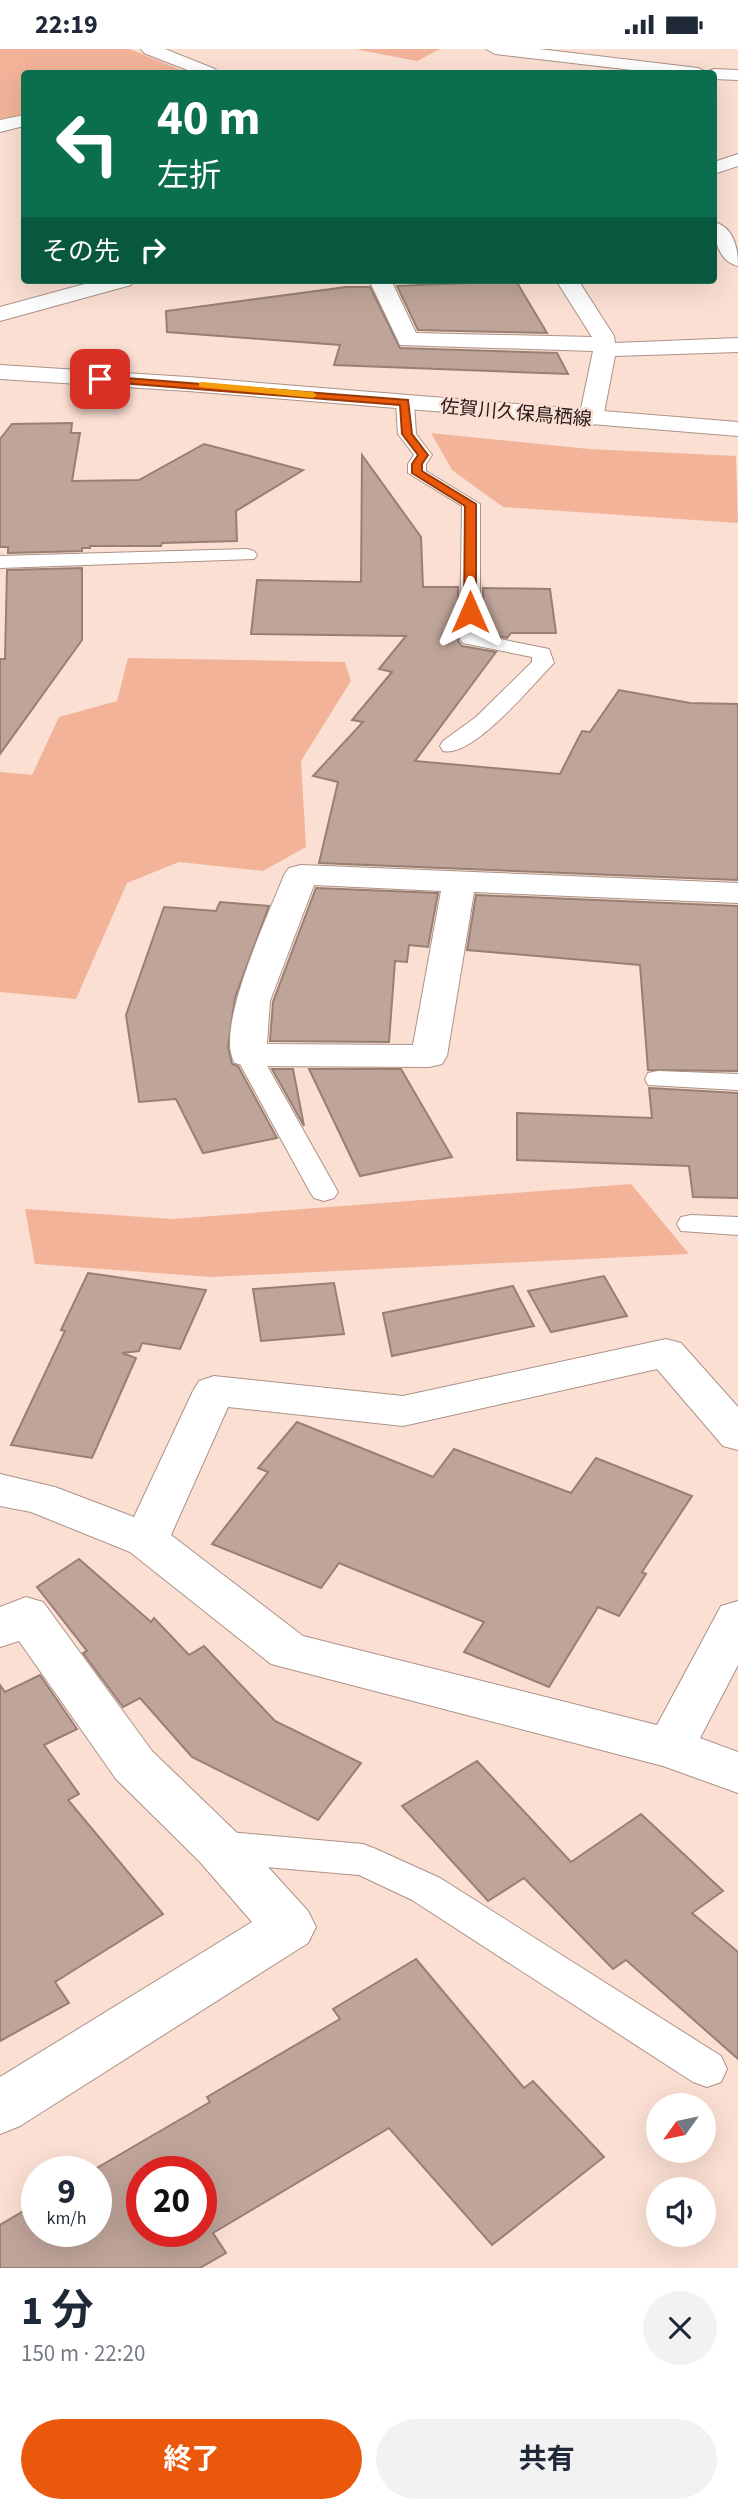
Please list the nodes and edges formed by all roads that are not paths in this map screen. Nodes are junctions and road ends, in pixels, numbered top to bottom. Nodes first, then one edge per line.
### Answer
1 (150, 49) edge
2 (495, 49) edge
3 (202, 70) edge
4 (673, 70) edge
5 (717, 75) edge
6 (738, 75) edge
7 (738, 160) edge
8 (717, 167) edge
9 (718, 219) edge
10 (738, 260) edge
11 (109, 284) edge
12 (382, 284) edge
13 (570, 284) edge
14 (0, 314) edge
15 (738, 345) edge
16 (605, 347) junction
17 (0, 372) edge
18 (405, 403) junction
19 (591, 418) junction
20 (738, 429) edge
21 (247, 555) dead end
22 (0, 562) edge
23 (451, 746) dead end
24 (459, 882) junction
25 (738, 893) edge
26 (248, 1055) junction
27 (658, 1079) dead end
28 (738, 1082) edge
29 (324, 1192) dead end
30 (691, 1224) dead end
31 (738, 1226) edge
32 (738, 1435) edge
33 (0, 1490) edge
34 (146, 1540) junction
35 (738, 1619) edge
36 (0, 1629) edge
37 (670, 1748) junction
38 (738, 1773) edge
39 (218, 1847) junction
40 (707, 2069) dead end
41 (0, 2108) edge

1 - 3 street
2 - 4 street
5 - 6 street
7 - 8 street
9 - 10 street
11 - 14 street
12 - 16 street
13 - 16 street
15 - 16 street
16 - 19 street
17 - 18 street, 佐賀川久保鳥栖線
18 - 19 street, 佐賀川久保鳥栖線
18 - 23 lane
19 - 20 street, 佐賀川久保鳥栖線
21 - 22 lane
24 - 25 street
24 - 26 street
24 - 26 street
26 - 29 lane
27 - 28 lane
30 - 31 lane
32 - 34 street
33 - 34 street
34 - 37 street
35 - 37 street
36 - 39 street
37 - 38 street
39 - 40 lane
39 - 41 street

